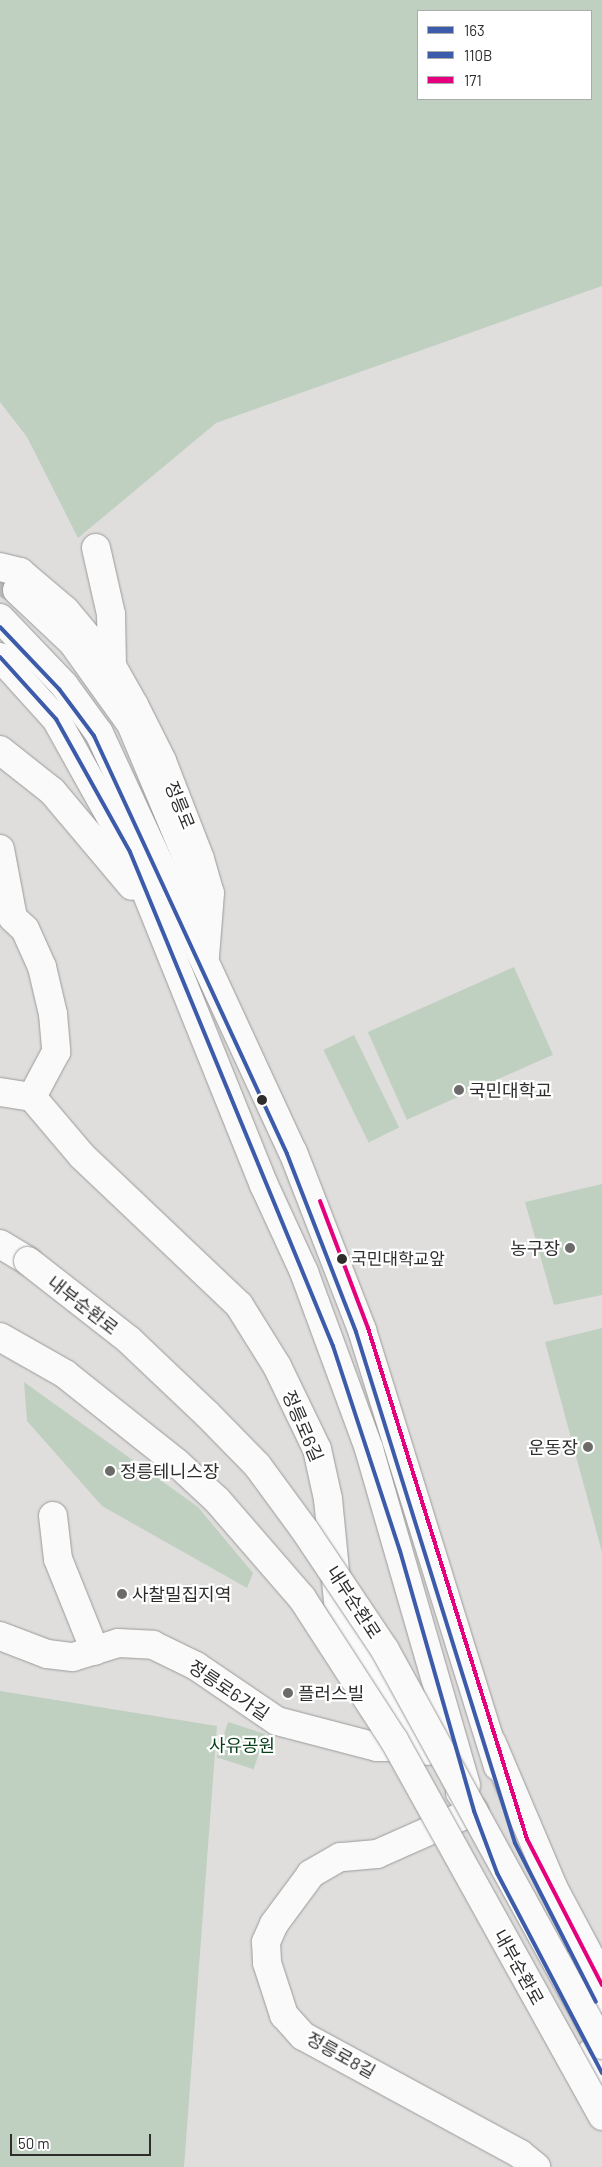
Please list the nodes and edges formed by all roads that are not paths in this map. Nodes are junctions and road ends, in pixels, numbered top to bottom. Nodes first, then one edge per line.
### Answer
1 (96, 548) dead end
2 (0, 567) tunnel mouth
3 (17, 590) tunnel mouth
4 (0, 618) edge
5 (0, 657) edge
6 (112, 666) junction
7 (0, 750) edge
8 (0, 849) edge
9 (151, 904) junction
10 (190, 923) junction
11 (205, 956) junction
12 (195, 1014) junction
13 (0, 1092) edge
14 (32, 1097) junction
15 (292, 1152) junction
16 (0, 1244) edge
17 (0, 1337) edge
18 (53, 1516) dead end
19 (0, 1636) edge
20 (95, 1650) junction
21 (492, 1743) junction
22 (424, 1747) junction
23 (474, 1811) junction
24 (602, 1953) edge
25 (602, 1979) edge
26 (602, 1999) edge
27 (600, 2063) edge
28 (602, 2116) edge
29 (536, 2167) edge

1 - 6 main road, 정릉로
2 - 6 main road, 정릉로
3 - 10 main road
4 - 10 main road, 정릉로
5 - 9 main road
6 - 11 main road, 정릉로
7 - 9 main road
8 - 14 main road
9 - 12 main road
10 - 11 main road, 정릉로
11 - 15 main road, 정릉로
12 - 15 main road
12 - 23 main road
13 - 14 main road
14 - 22 main road, 정릉로6길
15 - 21 main road, 정릉로
16 - 27 main road, 내부순환로, bridge
17 - 28 main road, 내부순환로, bridge
18 - 20 main road
19 - 20 main road, 정릉로6가길
20 - 22 main road, 정릉로6가길
21 - 24 main road, 정릉로
21 - 25 main road
21 - 26 main road, 정릉로
22 - 23 main road, 정릉로6길
23 - 27 main road
23 - 29 main road, 정릉로8길

